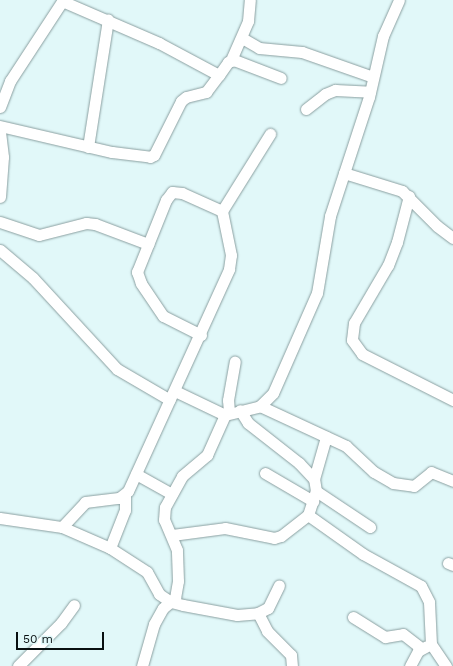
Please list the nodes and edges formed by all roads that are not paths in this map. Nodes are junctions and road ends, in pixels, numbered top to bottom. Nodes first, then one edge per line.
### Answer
1 (250, 0) edge
2 (399, 0) edge
3 (62, 1) edge
4 (108, 20) junction
5 (242, 38) junction
6 (230, 60) junction
7 (219, 75) junction
8 (373, 77) junction
9 (281, 78) dead end
10 (370, 92) junction
11 (0, 107) edge
12 (306, 109) dead end
13 (0, 126) edge
14 (0, 132) edge
15 (270, 134) dead end
16 (88, 146) junction
17 (344, 173) junction
18 (409, 196) junction
19 (0, 197) edge
20 (222, 211) junction
21 (0, 222) edge
22 (453, 238) edge
23 (148, 244) junction
24 (0, 250) edge
25 (201, 334) junction
26 (235, 362) dead end
27 (172, 396) junction
28 (453, 400) edge
29 (260, 406) junction
30 (240, 410) junction
31 (227, 414) junction
32 (326, 437) junction
33 (265, 473) dead end
34 (136, 474) junction
35 (314, 479) junction
36 (453, 480) edge
37 (172, 494) junction
38 (125, 495) junction
39 (314, 496) junction
40 (308, 515) junction
41 (0, 518) edge
42 (62, 527) junction
43 (370, 527) dead end
44 (172, 535) junction
45 (110, 548) junction
46 (279, 585) dead end
47 (171, 602) junction
48 (74, 605) dead end
49 (258, 613) junction
50 (353, 617) dead end
51 (426, 646) junction
52 (18, 666) edge
53 (142, 666) edge
54 (292, 666) edge
55 (410, 666) edge
56 (446, 666) edge

1 - 5 street
2 - 8 street
3 - 4 street
3 - 11 street
4 - 7 street
4 - 16 street
5 - 6 street
5 - 8 street
6 - 7 street
6 - 9 street
7 - 16 street
8 - 10 street
10 - 12 street
10 - 17 street
13 - 16 street
14 - 19 street
15 - 20 street
17 - 18 street
17 - 29 street
18 - 22 street
18 - 28 street
20 - 23 street
20 - 25 street
21 - 23 street
23 - 25 street
24 - 27 street
25 - 27 street
26 - 31 street
27 - 31 street
27 - 34 street
29 - 30 street
29 - 32 street
30 - 31 street
30 - 35 street
31 - 37 street
32 - 35 street
32 - 36 street
33 - 39 street
34 - 37 street
34 - 38 street
35 - 39 street
37 - 44 street
38 - 42 street
38 - 45 street
39 - 40 street
39 - 43 street
40 - 44 street
40 - 51 street
41 - 42 street
42 - 45 street
44 - 47 street
45 - 47 street
46 - 49 street
47 - 49 street
47 - 53 street
48 - 52 street
49 - 54 street
50 - 51 street
51 - 55 street
51 - 56 street

